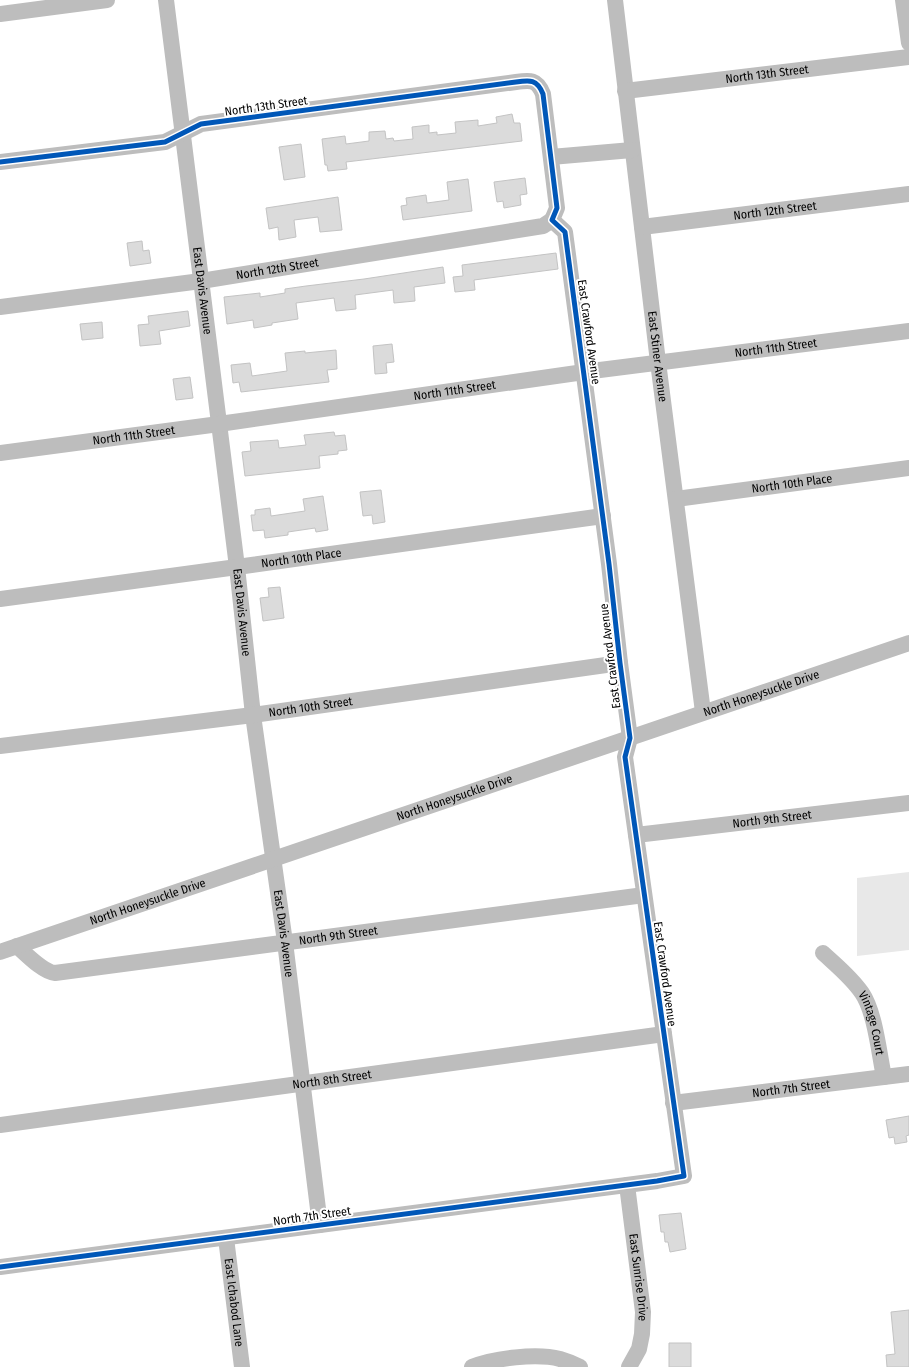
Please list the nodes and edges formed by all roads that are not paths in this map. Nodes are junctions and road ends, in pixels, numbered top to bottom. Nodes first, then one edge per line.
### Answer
1 (107, 0) edge
2 (166, 0) edge
3 (615, 0) edge
4 (904, 0) edge
5 (0, 14) edge
6 (909, 43) edge
7 (909, 57) edge
8 (626, 91) junction
9 (182, 133) junction
10 (632, 150) junction
11 (551, 157) junction
12 (0, 162) edge
13 (909, 194) edge
14 (552, 220) junction
15 (642, 227) junction
16 (202, 281) junction
17 (0, 307) edge
18 (909, 331) edge
19 (658, 362) junction
20 (584, 372) junction
21 (219, 424) junction
22 (0, 453) edge
23 (909, 468) edge
24 (676, 499) junction
25 (603, 516) junction
26 (237, 567) junction
27 (0, 599) edge
28 (909, 643) edge
29 (620, 663) junction
30 (703, 712) junction
31 (253, 715) junction
32 (630, 738) junction
33 (0, 746) edge
34 (909, 803) edge
35 (636, 835) junction
36 (274, 859) junction
37 (644, 895) junction
38 (285, 942) junction
39 (17, 946) junction
40 (0, 952) edge
41 (823, 953) dead end
42 (664, 1034) junction
43 (909, 1074) edge
44 (884, 1077) junction
45 (302, 1083) junction
46 (673, 1103) junction
47 (0, 1125) edge
48 (627, 1185) junction
49 (320, 1225) junction
50 (226, 1238) junction
51 (0, 1267) edge
52 (242, 1367) edge
53 (472, 1367) edge
54 (580, 1367) edge
55 (629, 1367) edge

1 - 5 street
2 - 9 street, East Davis Avenue
3 - 8 street, East Stiner Avenue
4 - 6 street
7 - 8 street, North 13th Street
8 - 10 street, East Stiner Avenue
9 - 11 street, North 13th Street
9 - 12 street, North 13th Street
9 - 16 street, East Davis Avenue
10 - 11 street
10 - 15 street, East Stiner Avenue
11 - 14 street
13 - 15 street, North 12th Street
14 - 16 street, North 12th Street
14 - 20 street, East Crawford Avenue
15 - 19 street, East Stiner Avenue
16 - 17 street, North 12th Street
16 - 21 street, East Davis Avenue
18 - 19 street, North 11th Street
19 - 20 street, North 11th Street
19 - 24 street, East Stiner Avenue
20 - 21 street, North 11th Street
20 - 25 street, East Crawford Avenue
21 - 22 street, North 11th Street
21 - 26 street, East Davis Avenue
23 - 24 street, North 10th Place
24 - 30 street, East Stiner Avenue
25 - 26 street, North 10th Place
25 - 29 street, East Crawford Avenue
26 - 27 street, North 10th Place
26 - 31 street, East Davis Avenue
28 - 30 street, North Honeysuckle Drive
29 - 31 street, North 10th Street
29 - 32 street, East Crawford Avenue
30 - 32 street, North Honeysuckle Drive
31 - 33 street, North 10th Street
31 - 36 street, East Davis Avenue
32 - 35 street, East Crawford Avenue
32 - 36 street, North Honeysuckle Drive
34 - 35 street, North 9th Street
35 - 37 street, East Crawford Avenue
36 - 38 street, East Davis Avenue
36 - 39 street, North Honeysuckle Drive
37 - 38 street, North 9th Street
37 - 42 street, East Crawford Avenue
38 - 39 street, North 9th Street
38 - 45 street, East Davis Avenue
39 - 40 street, North Honeysuckle Drive
41 - 44 street, Vintage Court
42 - 45 street, North 8th Street
42 - 46 street, East Crawford Avenue
43 - 44 street, North 7th Street
44 - 46 street, North 7th Street
45 - 47 street, North 8th Street
45 - 49 street, East Davis Avenue
46 - 48 street, East Crawford Avenue
48 - 49 street, North 7th Street
48 - 55 street, East Sunrise Drive
49 - 50 street, North 7th Street
50 - 51 street, North 7th Street
50 - 52 street, East Ichabod Lane
53 - 54 street

